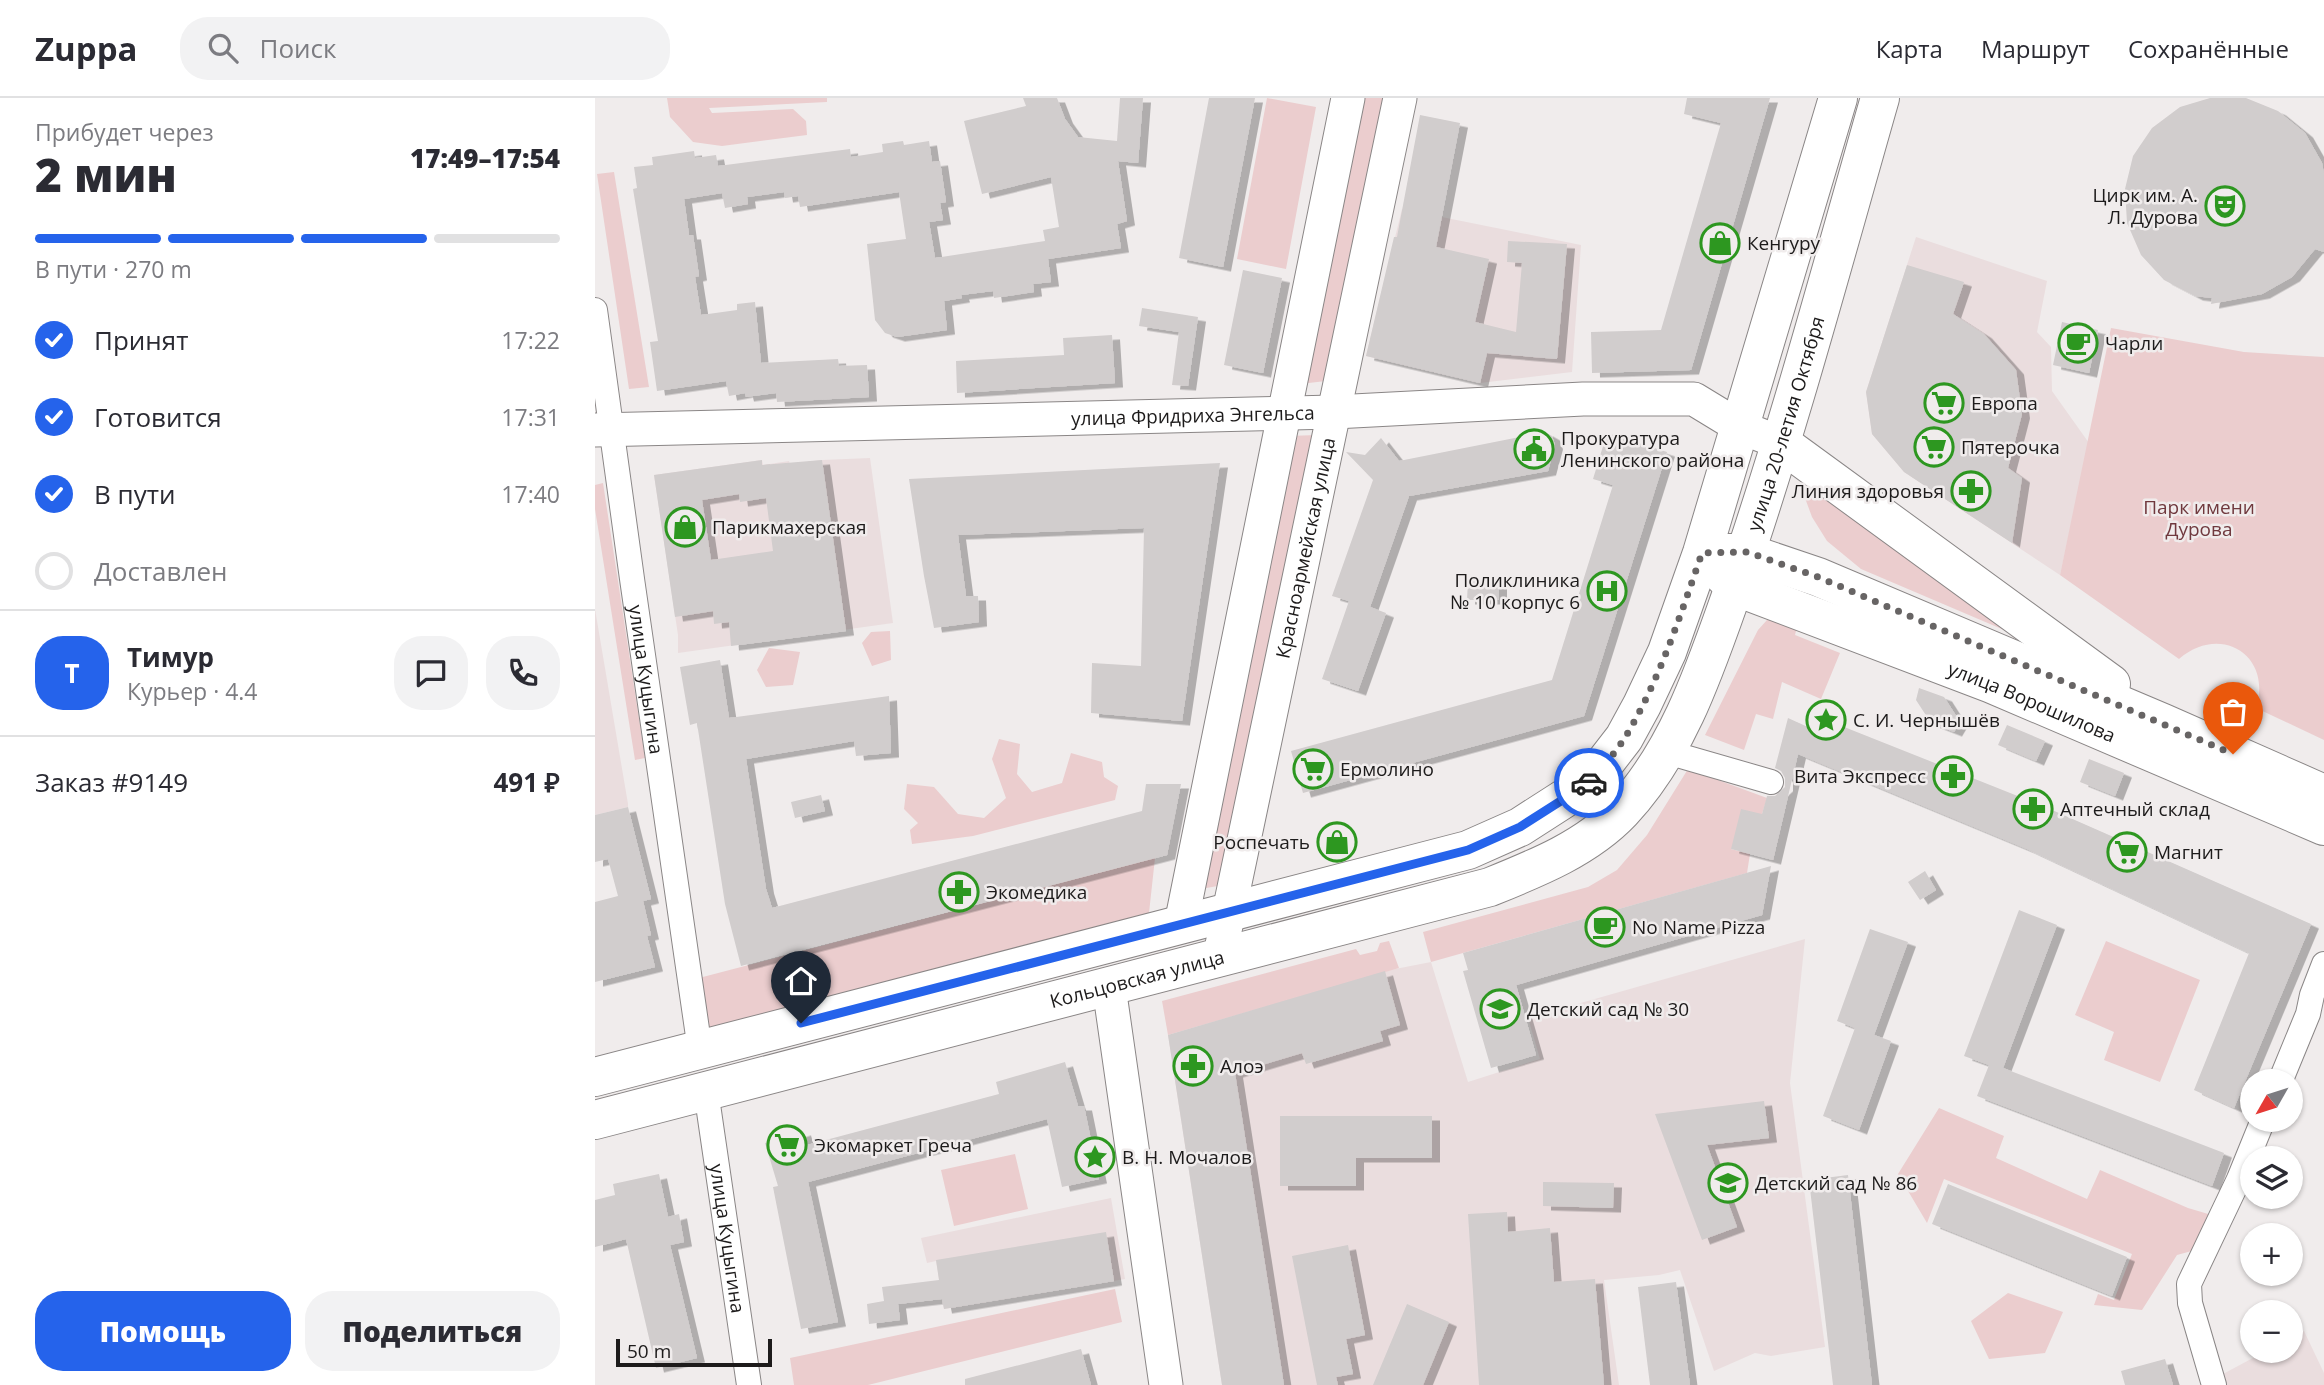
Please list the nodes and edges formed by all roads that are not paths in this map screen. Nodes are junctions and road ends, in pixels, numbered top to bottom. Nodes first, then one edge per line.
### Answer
1 (1348, 98) edge
2 (1400, 98) edge
3 (1838, 98) edge
4 (1880, 98) edge
5 (595, 310) edge
6 (1285, 412) junction
7 (1334, 412) junction
8 (1740, 426) junction
9 (603, 430) edge
10 (1781, 443) junction
11 (1702, 553) junction
12 (1740, 569) junction
13 (2163, 723) junction
14 (1657, 766) junction
15 (1771, 782) dead end
16 (2324, 794) edge
17 (2324, 826) edge
18 (1228, 912) junction
19 (1181, 925) junction
20 (1219, 959) junction
21 (2324, 964) edge
22 (1109, 987) junction
23 (700, 1050) junction
24 (2285, 1069) edge
25 (595, 1077) edge
26 (706, 1091) junction
27 (595, 1120) edge
28 (2258, 1132) edge
29 (749, 1385) edge
30 (1166, 1385) edge
31 (2214, 1385) edge

1 - 6 street
2 - 7 street, Красноармейская улица
3 - 8 main road
4 - 10 main road, улица 20-летия Октября
5 - 9 street, улица Куцыгина
6 - 7 street, улица Фридриха Энгельса
6 - 9 street, улица Фридриха Энгельса
6 - 19 street
7 - 8 street, улица Фридриха Энгельса
7 - 18 street, Красноармейская улица
8 - 10 street, улица Фридриха Энгельса
8 - 11 main road
9 - 23 street, улица Куцыгина
10 - 12 main road, улица 20-летия Октября
10 - 13 main road
11 - 12 main road
11 - 18 main road
12 - 13 main road, улица Ворошилова
12 - 14 main road, улица 20-летия Октября
12 - 17 main road, улица Ворошилова
13 - 16 main road, улица Ворошилова
14 - 15 street
14 - 20 main road, Кольцовская улица
18 - 19 main road
18 - 20 street, Красноармейская улица
19 - 23 main road
20 - 22 main road, Кольцовская улица
21 - 24 street
22 - 26 main road, Кольцовская улица
22 - 30 street
23 - 25 main road
26 - 27 main road, Кольцовская улица
26 - 29 street, улица Куцыгина
28 - 31 street

